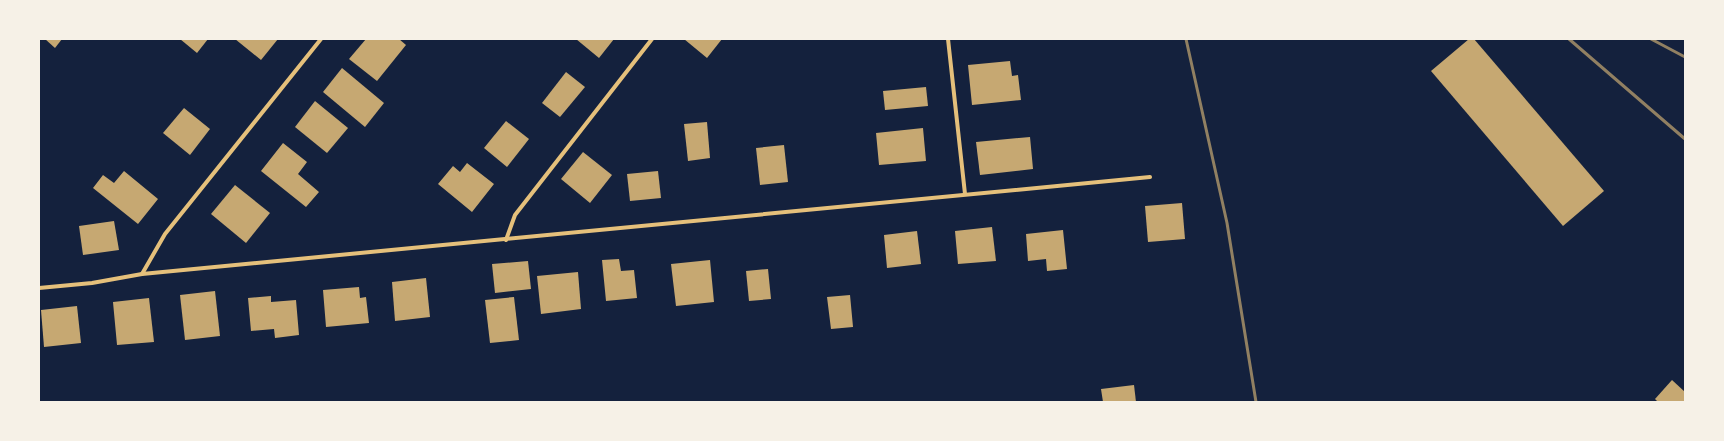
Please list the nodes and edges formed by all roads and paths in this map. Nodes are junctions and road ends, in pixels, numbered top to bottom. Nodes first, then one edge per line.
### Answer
1 (321, 39) edge
2 (652, 39) edge
3 (948, 39) edge
4 (1150, 177) dead end
5 (965, 194) junction
6 (506, 240) junction
7 (142, 274) junction
8 (39, 288) edge

1 - 7 street
2 - 6 street
3 - 5 street
4 - 5 street
5 - 6 street
6 - 7 street
7 - 8 street

